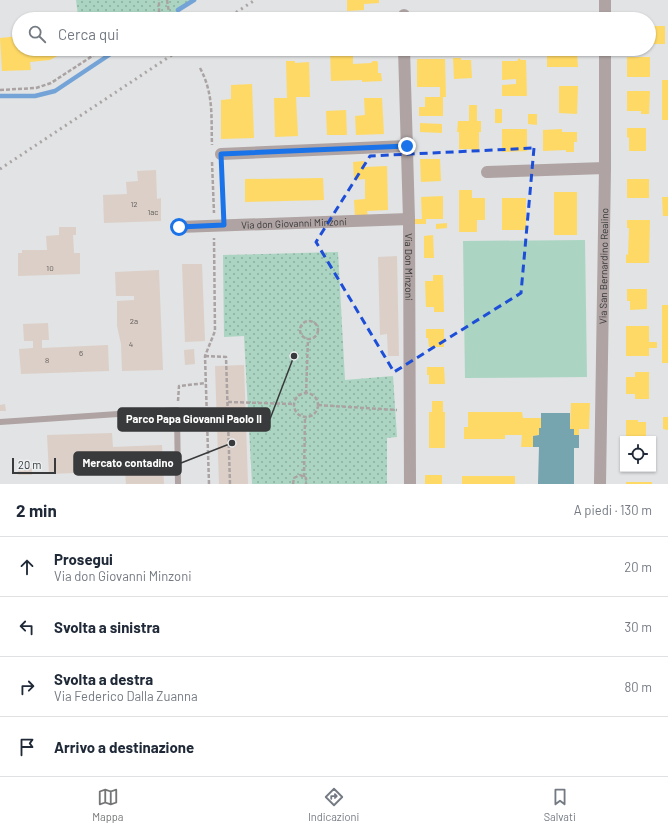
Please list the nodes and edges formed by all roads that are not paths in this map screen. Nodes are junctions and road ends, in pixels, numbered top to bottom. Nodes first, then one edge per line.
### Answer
1 (605, 0) edge
2 (605, 12) edge
3 (404, 56) edge
4 (605, 56) edge
5 (407, 146) junction
6 (221, 154) road end
7 (605, 168) junction
8 (487, 172) dead end
9 (408, 219) junction
10 (179, 227) dead end
11 (0, 422) edge
12 (178, 484) edge
13 (410, 484) edge
14 (600, 484) edge

1 - 2 street
3 - 5 street, Via Don Minzoni
4 - 7 street, Via San Bernardino Realino
5 - 6 street
5 - 9 street, Via Don Minzoni
7 - 8 street
7 - 14 street, Via San Bernardino Realino
9 - 10 street, Via don Giovanni Minzoni
9 - 13 street, Via Don Minzoni
11 - 12 lane

